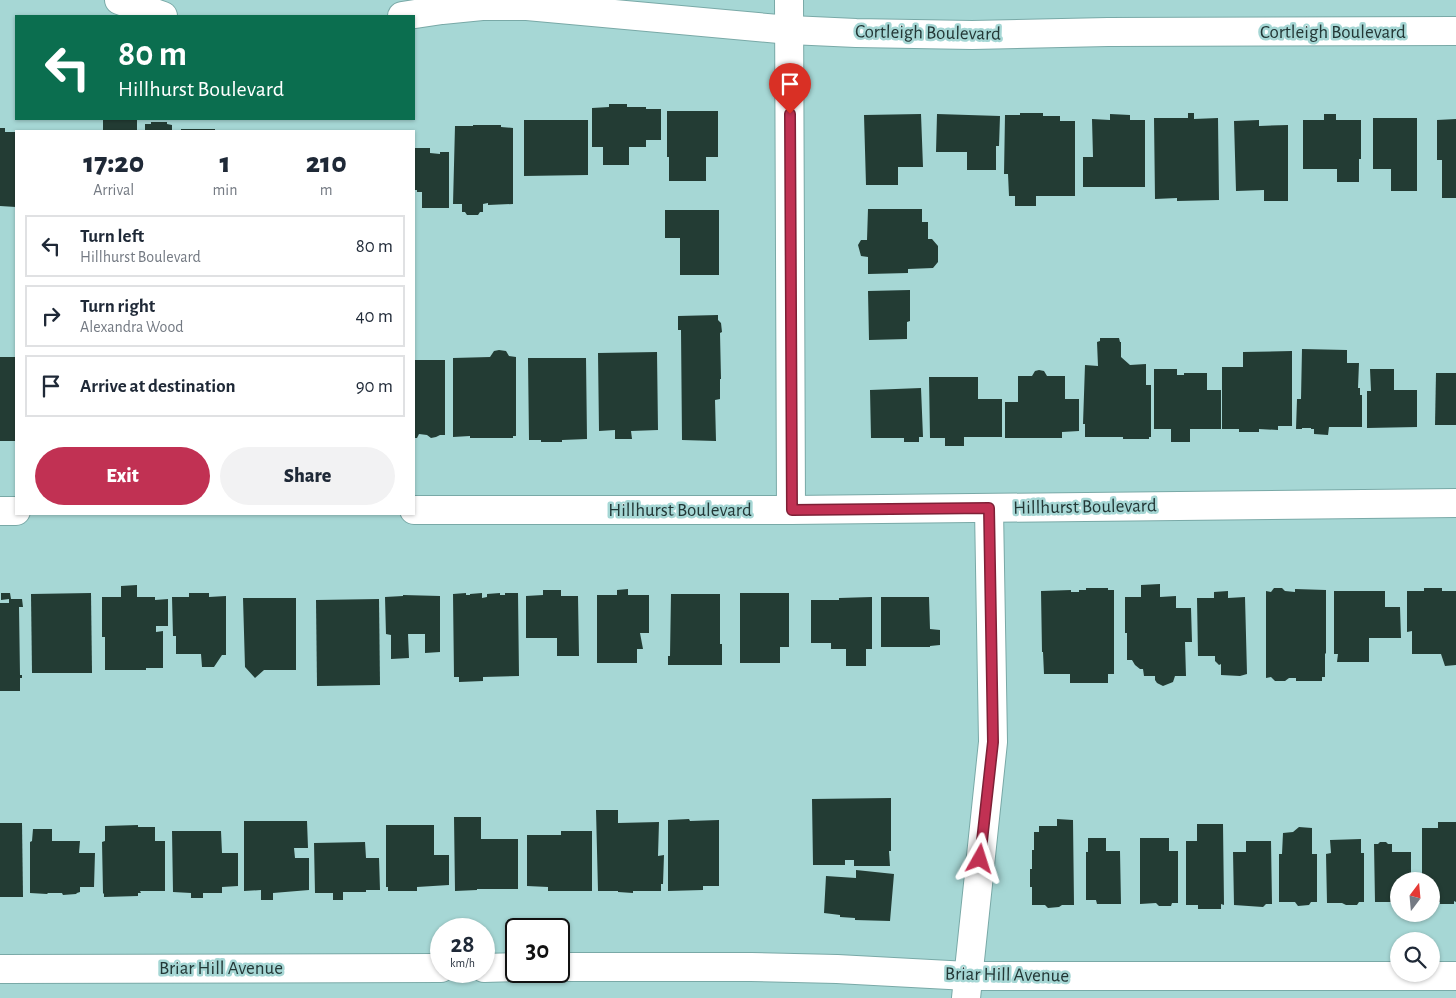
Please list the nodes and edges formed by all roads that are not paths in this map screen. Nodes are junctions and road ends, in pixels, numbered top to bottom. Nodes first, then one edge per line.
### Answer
1 (119, 0) edge
2 (789, 0) edge
3 (160, 15) edge
4 (409, 15) edge
5 (790, 30) junction
6 (1456, 31) edge
7 (1456, 503) edge
8 (989, 508) junction
9 (415, 510) edge
10 (792, 510) junction
11 (0, 511) edge
12 (15, 511) edge
13 (570, 967) edge
14 (430, 968) edge
15 (0, 969) edge
16 (1456, 976) edge
17 (967, 987) edge

1 - 3 street
2 - 5 street
4 - 5 street, Cortleigh Boulevard
5 - 6 street, Cortleigh Boulevard
5 - 10 street
7 - 8 street, Hillhurst Boulevard
8 - 10 street, Hillhurst Boulevard
8 - 17 street
9 - 10 street, Hillhurst Boulevard
11 - 12 street
13 - 17 street, Briar Hill Avenue
14 - 15 street, Briar Hill Avenue
16 - 17 street, Briar Hill Avenue

